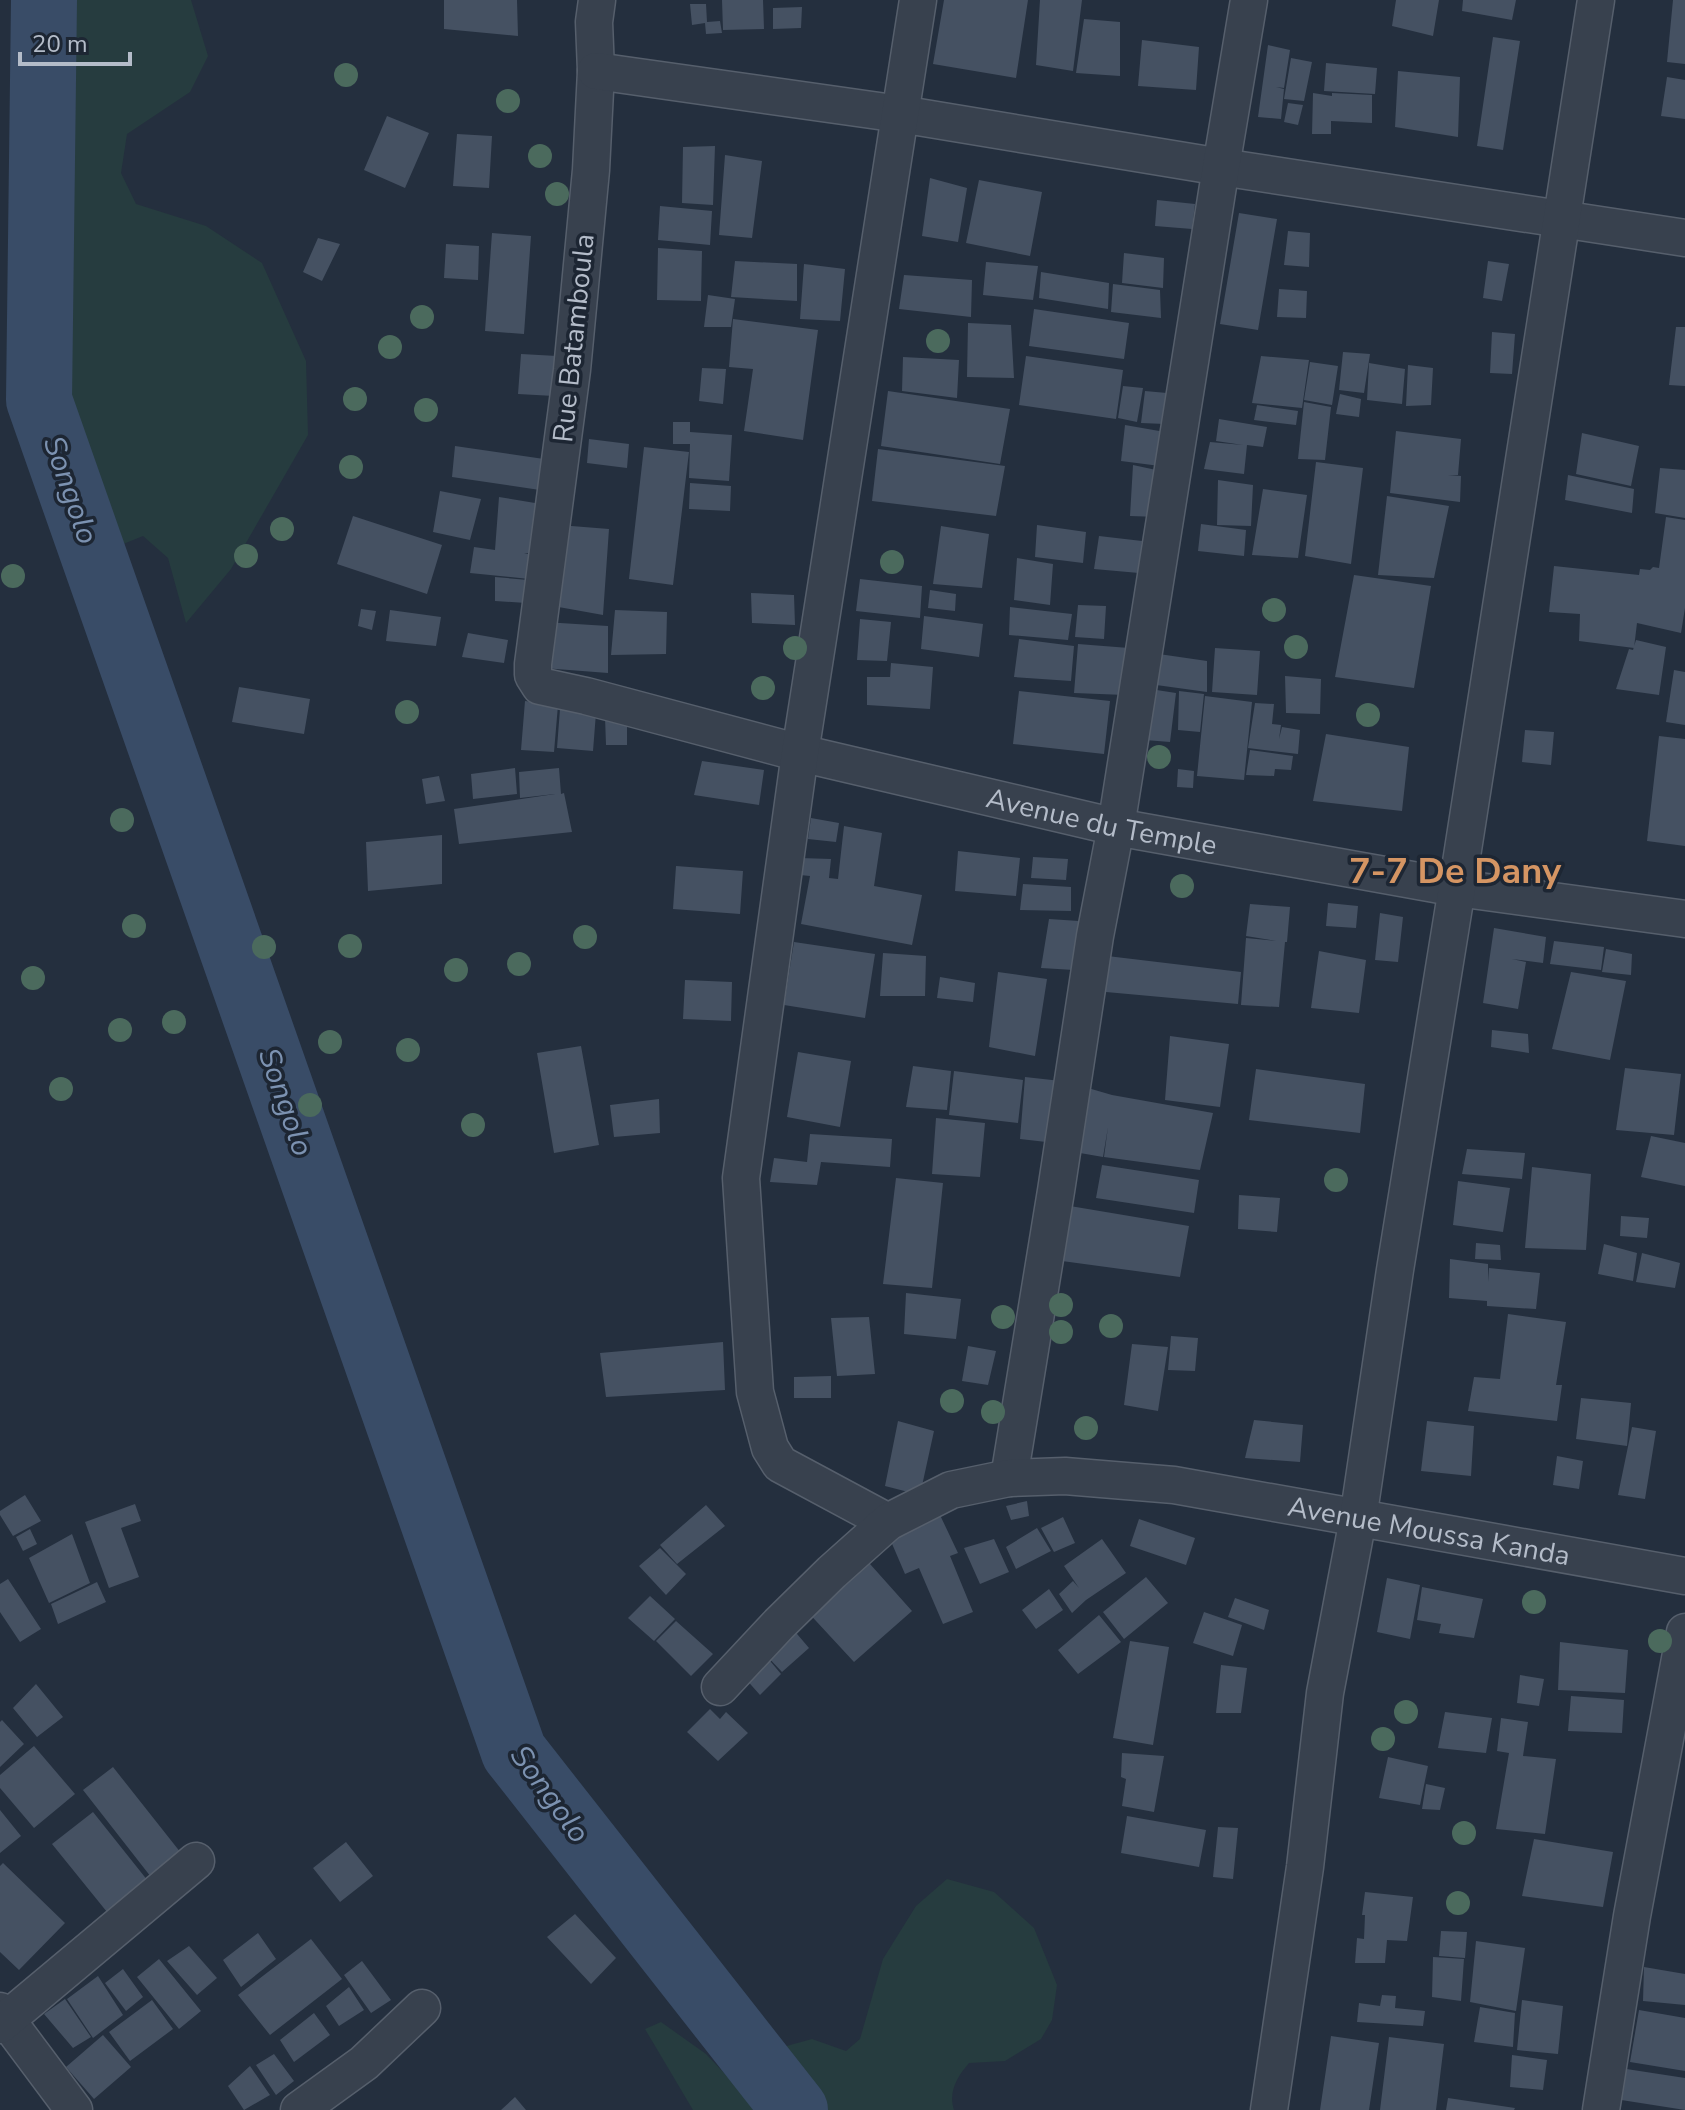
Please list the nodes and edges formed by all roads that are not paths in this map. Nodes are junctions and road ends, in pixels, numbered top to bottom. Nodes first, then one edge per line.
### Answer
1 (597, 0) edge
2 (918, 0) edge
3 (1249, 0) edge
4 (1596, 0) edge
5 (596, 71) junction
6 (900, 114) junction
7 (1221, 167) junction
8 (1560, 220) junction
9 (1685, 238) edge
10 (533, 675) joint
11 (800, 753) junction
12 (1116, 827) junction
13 (1457, 888) junction
14 (1685, 919) edge
15 (1009, 1478) junction
16 (1358, 1519) junction
17 (888, 1522) junction
18 (1685, 1576) edge
19 (1685, 1632) edge
20 (720, 1687) dead end
21 (196, 1861) dead end
22 (422, 2008) dead end
23 (2, 2019) edge
24 (74, 2110) edge
25 (299, 2110) edge
26 (1269, 2110) edge
27 (1601, 2110) edge

1 - 5 street, Rue Batamboula
2 - 6 street
3 - 7 street
4 - 8 street
5 - 6 street
5 - 10 street, Rue Batamboula
6 - 7 street
6 - 11 street
7 - 8 street
7 - 12 street
8 - 9 street
8 - 13 street
10 - 11 street, Avenue du Temple
11 - 12 street, Avenue du Temple
11 - 17 street
12 - 13 street, Avenue du Temple
12 - 15 street
13 - 14 street, Avenue du Temple
13 - 16 street
15 - 16 street, Avenue Moussa Kanda
15 - 17 street, Avenue Moussa Kanda
16 - 18 street, Avenue Moussa Kanda
16 - 26 street
17 - 20 street, Avenue Moussa Kanda
19 - 27 street
21 - 23 street
22 - 25 street
23 - 24 street

